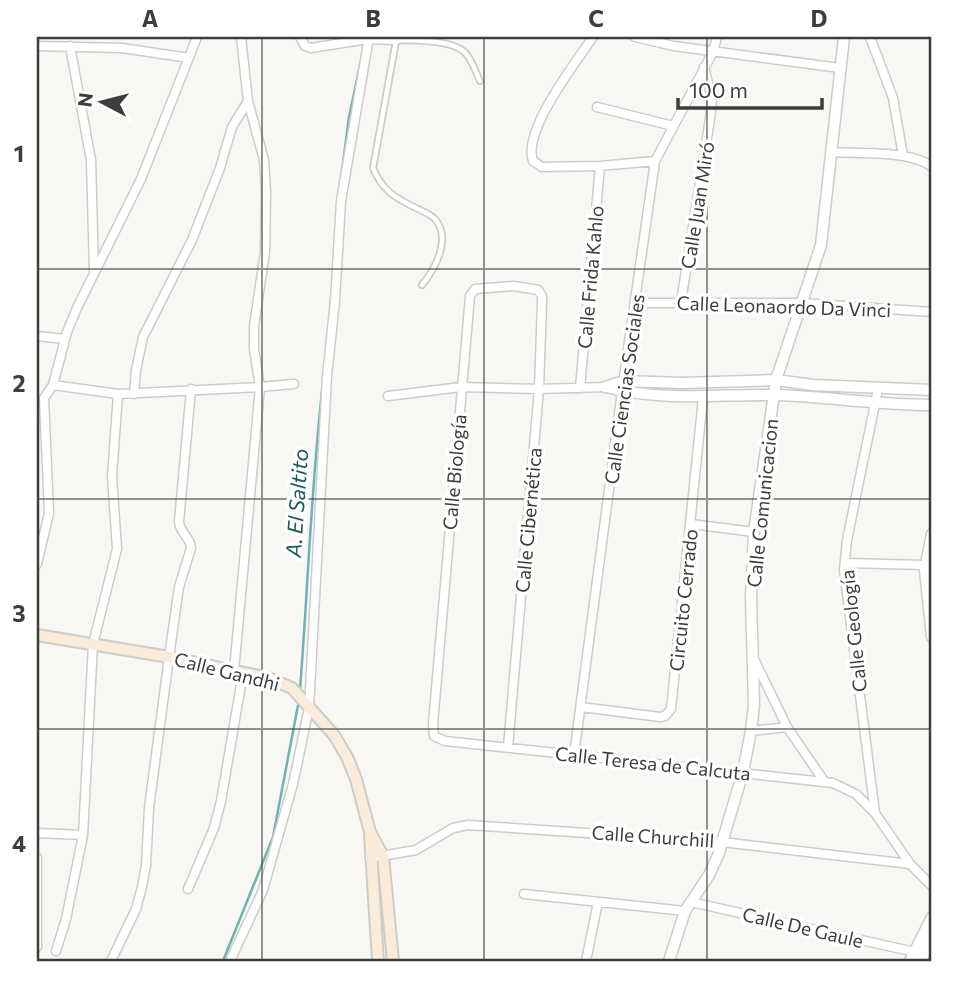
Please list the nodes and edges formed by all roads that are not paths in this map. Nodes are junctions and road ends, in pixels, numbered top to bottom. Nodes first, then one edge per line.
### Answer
1 (124, 37) edge
2 (197, 37) edge
3 (241, 37) edge
4 (300, 37) edge
5 (593, 37) edge
6 (635, 37) edge
7 (717, 37) edge
8 (844, 37) edge
9 (870, 37) edge
10 (368, 38) edge
11 (396, 39) edge
12 (49, 41) edge
13 (37, 46) edge
14 (70, 47) junction
15 (122, 48) junction
16 (713, 52) junction
17 (189, 58) junction
18 (704, 67) junction
19 (840, 68) junction
20 (480, 81) dead end
21 (248, 101) junction
22 (597, 107) dead end
23 (673, 126) junction
24 (832, 152) junction
25 (903, 156) junction
26 (655, 160) junction
27 (600, 166) junction
28 (932, 167) edge
29 (95, 274) junction
30 (422, 285) dead end
31 (541, 292) joint
32 (681, 302) junction
33 (636, 303) junction
34 (802, 303) junction
35 (932, 312) edge
36 (37, 336) edge
37 (65, 339) junction
38 (776, 380) junction
39 (294, 384) dead end
40 (53, 385) junction
41 (623, 386) junction
42 (260, 387) junction
43 (461, 387) junction
44 (605, 387) joint
45 (580, 388) junction
46 (191, 389) junction
47 (878, 389) junction
48 (538, 390) junction
49 (932, 390) edge
50 (118, 394) junction
51 (134, 394) junction
52 (774, 395) junction
53 (388, 396) dead end
54 (41, 398) edge
55 (703, 398) junction
56 (873, 404) junction
57 (932, 405) edge
58 (691, 524) junction
59 (754, 533) junction
60 (932, 534) edge
61 (845, 563) junction
62 (37, 564) edge
63 (925, 565) junction
64 (37, 635) edge
65 (932, 637) edge
66 (93, 644) junction
67 (169, 657) junction
68 (754, 659) junction
69 (239, 672) junction
70 (581, 707) junction
71 (309, 708) junction
72 (433, 724) joint
73 (787, 727) junction
74 (751, 731) junction
75 (508, 747) junction
76 (574, 755) junction
77 (743, 772) junction
78 (824, 781) junction
79 (875, 813) junction
80 (370, 832) junction
81 (37, 833) edge
82 (83, 835) junction
83 (722, 842) junction
84 (383, 856) junction
85 (37, 858) edge
86 (370, 858) junction
87 (910, 864) junction
88 (932, 886) edge
89 (188, 889) dead end
90 (524, 894) dead end
91 (598, 902) junction
92 (688, 907) junction
93 (932, 917) edge
94 (932, 937) edge
95 (37, 947) edge
96 (56, 951) dead end
97 (919, 959) edge
98 (111, 961) edge
99 (230, 961) edge
100 (378, 961) edge
101 (393, 961) edge
102 (586, 961) edge
103 (669, 961) edge

1 - 15 street
2 - 17 street
3 - 21 street
4 - 10 street
5 - 27 street
6 - 16 street
7 - 16 street, Calle Ciencias Sociales
8 - 19 street, Calle Comunicacion
9 - 25 street
10 - 11 street
10 - 71 street
11 - 20 lane
11 - 30 lane
12 - 13 street
12 - 14 street
14 - 15 street
14 - 29 street
15 - 17 street
16 - 18 street, Calle Ciencias Sociales
16 - 19 street
17 - 29 street
18 - 23 street, Calle Ciencias Sociales
18 - 32 street, Calle Juan Miró
19 - 24 street, Calle Comunicacion
21 - 42 street
21 - 51 street
22 - 23 street
23 - 26 street, Calle Ciencias Sociales
24 - 25 street
24 - 34 street, Calle Comunicacion
25 - 28 street
26 - 27 street
26 - 33 street, Calle Ciencias Sociales
27 - 45 street, Calle Frida Kahlo
29 - 37 street
31 - 43 street, Calle Biología
31 - 48 street, Calle Cibernética
32 - 33 street, Calle Leonaordo Da Vinci
32 - 34 street, Calle Leonaordo Da Vinci
33 - 41 street, Calle Ciencias Sociales
34 - 35 street, Calle Leonaordo Da Vinci
34 - 38 street, Calle Comunicacion
36 - 37 street
37 - 40 street
38 - 41 street
38 - 47 street
38 - 52 street, Calle Comunicacion
39 - 42 street
40 - 50 street
40 - 54 street
41 - 44 street
41 - 55 street
41 - 70 street, Calle Ciencias Sociales
42 - 46 street
42 - 69 street
43 - 48 street
43 - 53 street
43 - 72 street, Calle Biología
44 - 45 street
45 - 48 street
46 - 51 street
46 - 67 street
47 - 49 street
47 - 56 street, Calle Geología
48 - 75 street, Calle Cibernética
50 - 51 street
50 - 66 street
52 - 55 street
52 - 56 street
52 - 59 street, Calle Comunicacion
54 - 62 street
55 - 58 street, Circuito Cerrado
56 - 57 street
56 - 61 street, Calle Geología
58 - 59 street
58 - 70 street, Circuito Cerrado
59 - 68 street, Calle Comunicacion
60 - 63 street
61 - 63 street
61 - 79 street, Calle Geología
63 - 65 street
64 - 66 main road, Calle Gandhi
66 - 67 main road, Calle Gandhi
66 - 82 street
67 - 69 main road, Calle Gandhi
67 - 98 street
68 - 73 street
68 - 74 street, Calle Comunicacion
69 - 71 main road, Calle Gandhi
69 - 89 street
70 - 76 street, Calle Ciencias Sociales
71 - 80 main road, Calle Gandhi
71 - 99 street
72 - 75 street, Calle Teresa de Calcuta
73 - 74 street
73 - 78 street
74 - 77 street, Calle Comunicacion
75 - 76 street, Calle Teresa de Calcuta
76 - 77 street, Calle Teresa de Calcuta
77 - 78 street, Calle Teresa de Calcuta
77 - 83 street, Calle Comunicacion
78 - 79 street, Calle Teresa de Calcuta
79 - 87 street, Calle Geología
80 - 84 main road, Calle Gandhi
80 - 86 main road, Calle Gandhi
81 - 82 street
82 - 96 street
83 - 84 street, Calle Churchill
83 - 87 street, Calle Churchill
83 - 92 street, Calle Comunicacion
84 - 86 street, Calle Churchill
84 - 101 main road, Calle Gandhi
85 - 95 street
86 - 100 main road, Calle Gandhi
87 - 88 street
90 - 91 street, Calle De Gaule
91 - 92 street, Calle De Gaule
91 - 102 street
92 - 97 street, Calle De Gaule
92 - 103 street, Calle Comunicacion
93 - 97 street
94 - 97 street

